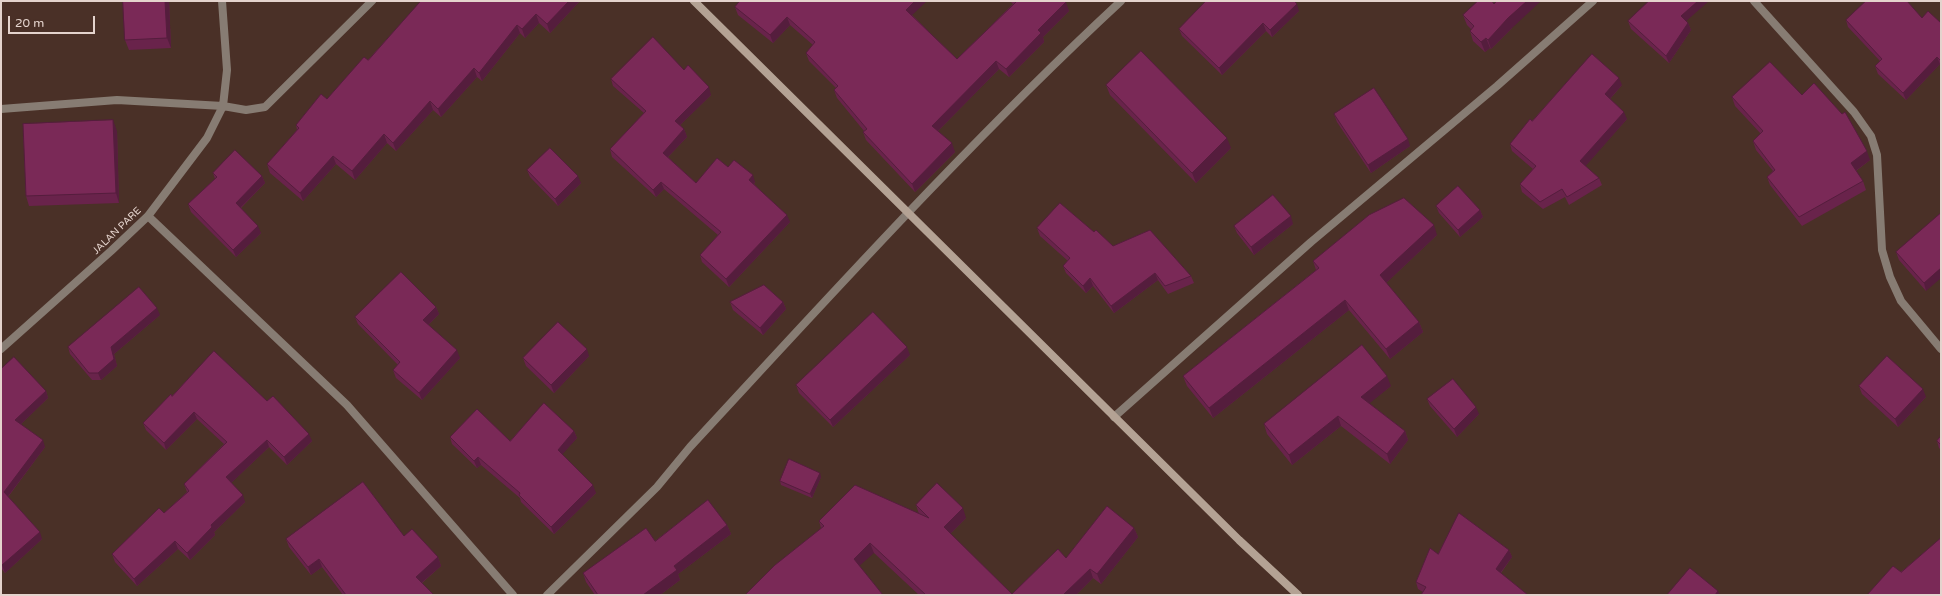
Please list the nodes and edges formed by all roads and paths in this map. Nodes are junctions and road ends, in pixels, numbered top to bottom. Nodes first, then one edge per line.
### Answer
1 (222, 1) edge
2 (372, 1) edge
3 (694, 1) edge
4 (1121, 1) edge
5 (1593, 1) edge
6 (1754, 1) edge
7 (223, 106) junction
8 (1, 109) edge
9 (907, 213) junction
10 (148, 216) junction
11 (1, 349) edge
12 (1941, 349) edge
13 (1114, 417) junction
14 (513, 595) edge
15 (547, 595) edge
16 (1297, 595) edge

1 - 7 street
2 - 7 street
3 - 9 street
4 - 9 street
5 - 13 street
6 - 12 street
7 - 8 street
7 - 10 street, JALAN PARE
9 - 13 street
9 - 15 street
10 - 11 street, JALAN PARE
10 - 14 street
13 - 16 street

